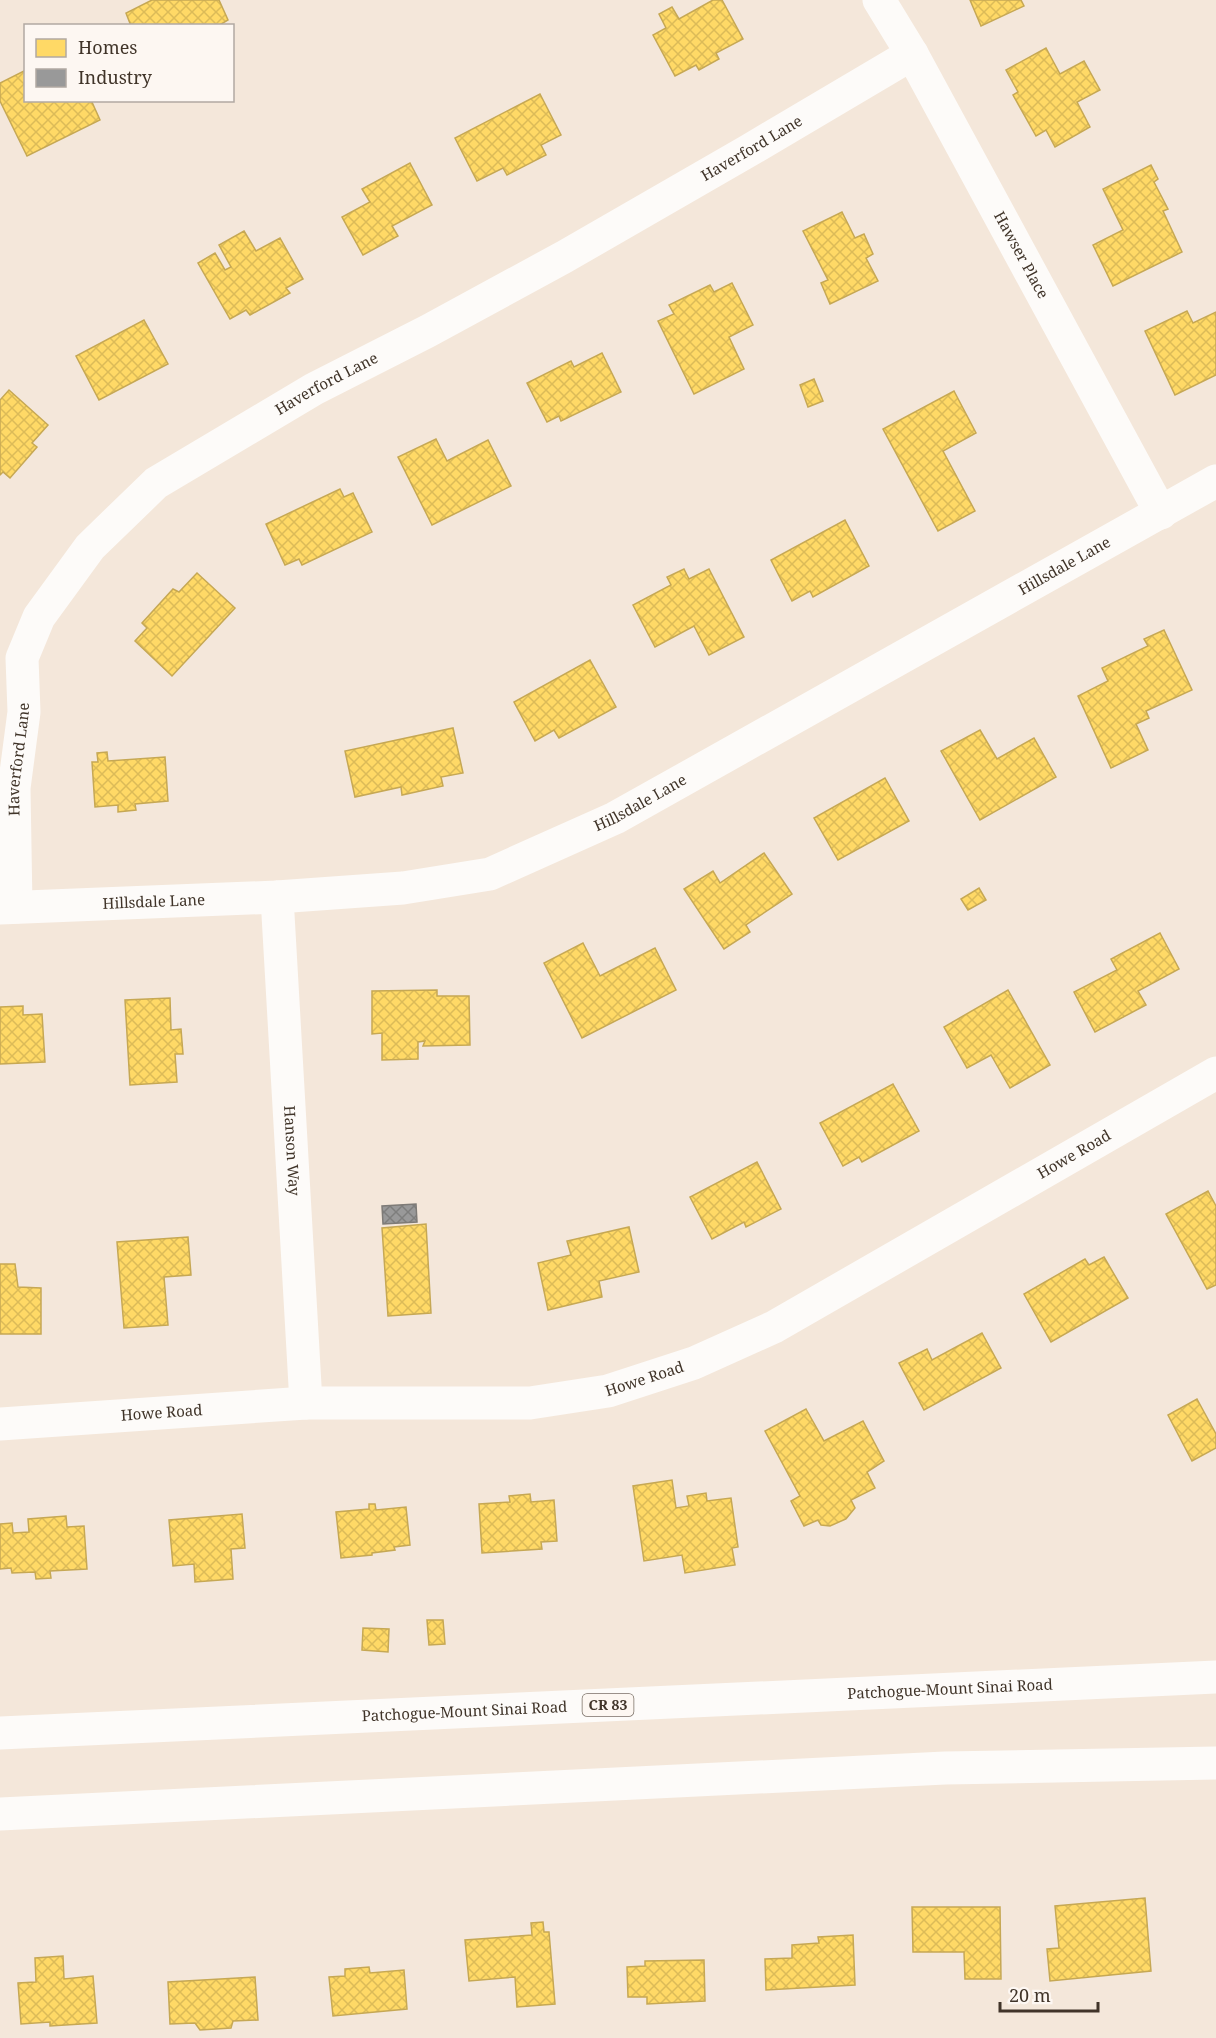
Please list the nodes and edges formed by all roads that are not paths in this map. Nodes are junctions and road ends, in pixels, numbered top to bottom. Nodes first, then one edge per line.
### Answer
1 (879, 0) edge
2 (912, 54) junction
3 (1216, 482) edge
4 (1161, 513) junction
5 (277, 897) junction
6 (8, 908) edge
7 (1216, 1074) edge
8 (306, 1403) junction
9 (0, 1424) edge
10 (1216, 1677) edge
11 (0, 1733) edge
12 (1216, 1763) edge
13 (0, 1814) edge

1 - 2 main road, Hawser Place
2 - 4 main road, Hawser Place
2 - 6 main road, Haverford Lane
3 - 4 main road, Hillsdale Lane
4 - 5 main road, Hillsdale Lane
5 - 6 main road, Hillsdale Lane
5 - 8 main road, Hanson Way
7 - 8 main road, Howe Road
8 - 9 main road, Howe Road
10 - 11 main road, Patchogue-Mount Sinai Road / CR 83
12 - 13 main road

